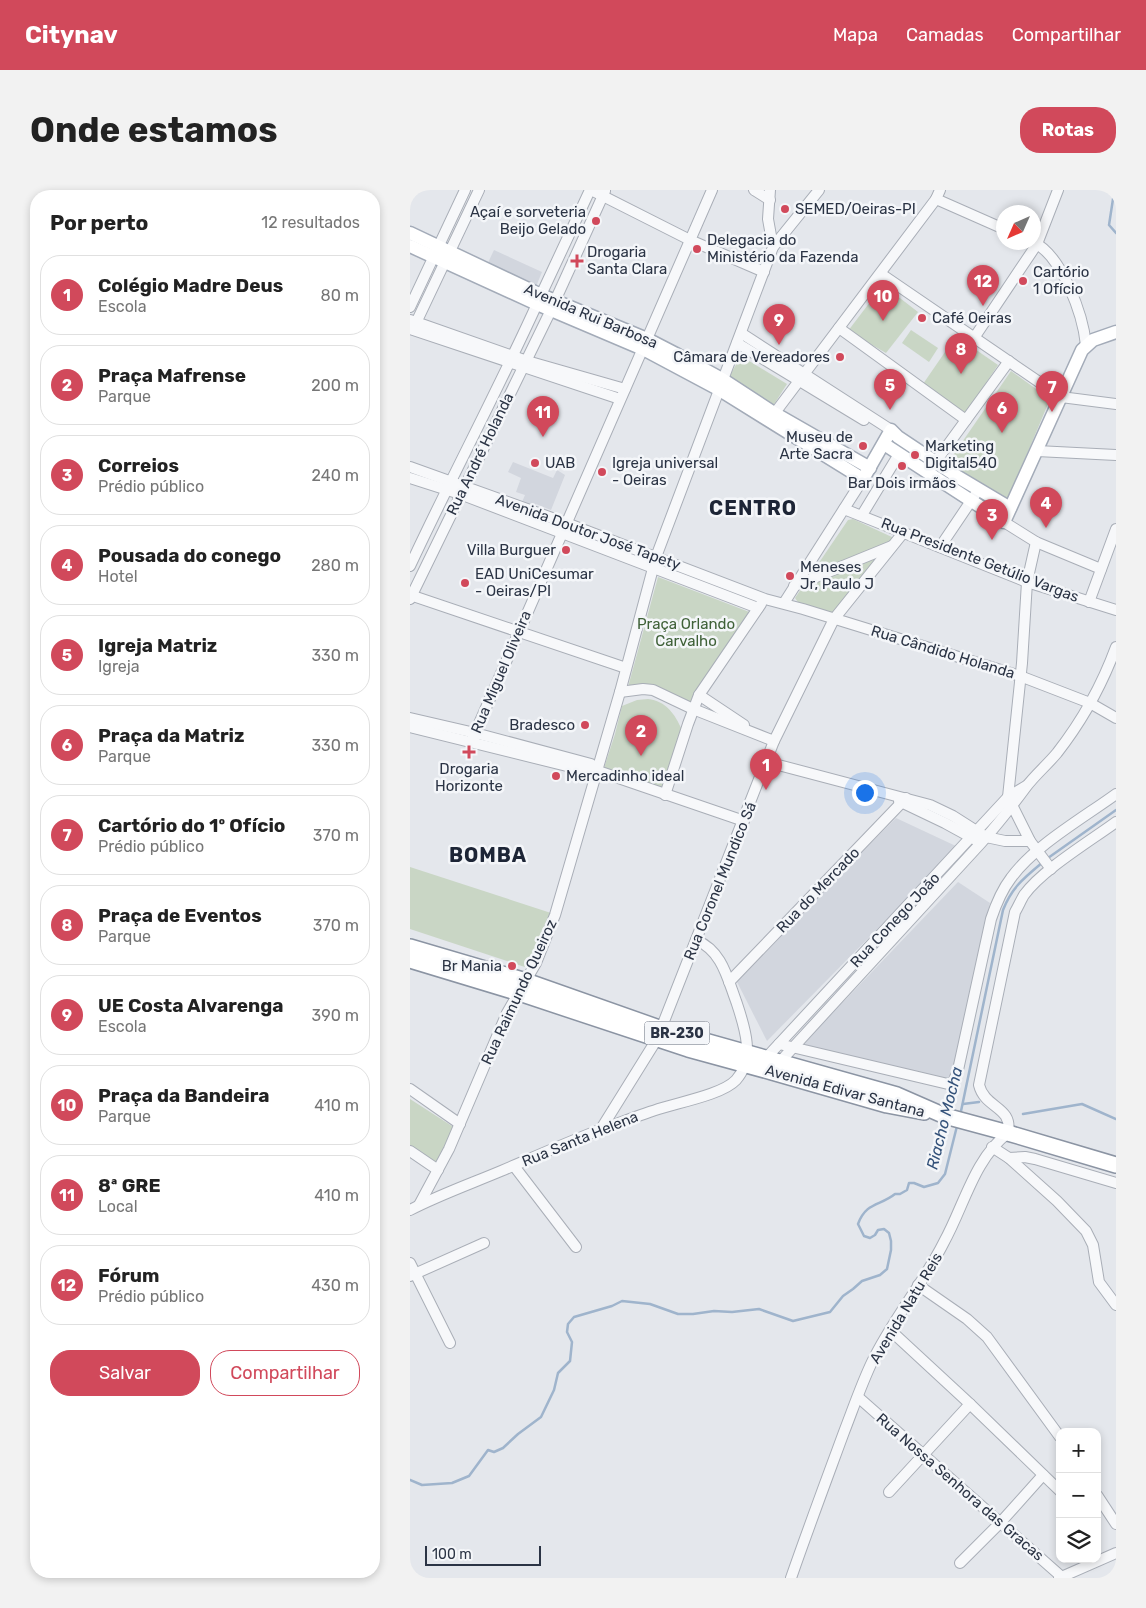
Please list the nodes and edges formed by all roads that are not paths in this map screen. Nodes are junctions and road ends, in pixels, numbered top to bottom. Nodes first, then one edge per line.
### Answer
1 (465, 190) edge
2 (479, 190) edge
3 (590, 190) edge
4 (712, 190) edge
5 (754, 190) edge
6 (819, 190) edge
7 (1058, 190) edge
8 (604, 193) edge
9 (938, 194) edge
10 (770, 195) edge
11 (996, 225) edge
12 (1041, 229) edge
13 (410, 233) edge
14 (690, 240) junction
15 (410, 246) edge
16 (773, 247) junction
17 (1041, 248) edge
18 (1031, 250) edge
19 (441, 254) junction
20 (764, 272) junction
21 (881, 274) junction
22 (539, 300) junction
23 (553, 305) junction
24 (410, 307) edge
25 (412, 327) edge
26 (839, 328) junction
27 (1116, 332) edge
28 (741, 333) junction
29 (974, 338) junction
30 (737, 343) junction
31 (645, 344) junction
32 (1086, 345) junction
33 (511, 359) junction
34 (1009, 362) junction
35 (525, 364) junction
36 (800, 377) junction
37 (720, 384) junction
38 (625, 389) junction
39 (1061, 397) junction
40 (620, 400) junction
41 (1116, 404) edge
42 (771, 417) junction
43 (966, 420) junction
44 (890, 437) junction
45 (1037, 451) junction
46 (899, 454) junction
47 (1116, 455) edge
48 (936, 461) junction
49 (410, 467) edge
50 (928, 472) junction
51 (866, 474) junction
52 (410, 478) edge
53 (448, 485) junction
54 (462, 490) junction
55 (979, 490) junction
56 (971, 501) junction
57 (1010, 508) junction
58 (844, 509) junction
59 (862, 515) junction
60 (1004, 522) junction
61 (566, 523) junction
62 (1116, 529) edge
63 (562, 533) junction
64 (903, 533) junction
65 (1036, 542) junction
66 (893, 546) junction
67 (940, 547) junction
68 (655, 562) junction
69 (410, 566) edge
70 (1101, 569) junction
71 (1027, 582) junction
72 (794, 586) junction
73 (411, 596) edge
74 (1089, 602) junction
75 (762, 603) junction
76 (784, 603) junction
77 (1116, 610) edge
78 (834, 618) junction
79 (518, 632) junction
80 (1116, 647) edge
81 (626, 668) junction
82 (1020, 676) junction
83 (620, 692) junction
84 (699, 695) junction
85 (1090, 703) junction
86 (693, 710) junction
87 (410, 718) edge
88 (1116, 718) edge
89 (410, 726) edge
90 (762, 736) junction
91 (473, 738) junction
92 (774, 741) junction
93 (767, 762) junction
94 (598, 771) junction
95 (665, 794) junction
96 (1116, 794) edge
97 (904, 801) junction
98 (1010, 802) junction
99 (744, 822) junction
100 (1116, 822) edge
101 (979, 837) junction
102 (1030, 841) junction
103 (1038, 852) junction
104 (1050, 868) junction
105 (696, 940) junction
106 (872, 944) junction
107 (410, 947) edge
108 (881, 951) junction
109 (410, 960) edge
110 (729, 982) junction
111 (523, 987) junction
112 (659, 1034) junction
113 (779, 1044) junction
114 (791, 1048) junction
115 (745, 1059) junction
116 (772, 1064) junction
117 (410, 1089) edge
118 (460, 1124) junction
119 (601, 1129) junction
120 (1008, 1132) junction
121 (992, 1147) junction
122 (410, 1151) edge
123 (1009, 1158) junction
124 (1116, 1165) edge
125 (514, 1166) junction
126 (438, 1170) junction
127 (1116, 1183) edge
128 (414, 1208) edge
129 (484, 1243) dead end
130 (576, 1247) dead end
131 (410, 1263) edge
132 (413, 1274) edge
133 (918, 1285) junction
134 (1116, 1305) edge
135 (890, 1330) junction
136 (450, 1344) dead end
137 (858, 1397) junction
138 (970, 1404) junction
139 (1056, 1431) edge
140 (922, 1454) junction
141 (1043, 1475) junction
142 (1056, 1487) edge
143 (889, 1492) dead end
144 (1101, 1501) edge
145 (1000, 1523) junction
146 (1116, 1524) edge
147 (1116, 1553) edge
148 (960, 1563) dead end
149 (791, 1578) edge
150 (1062, 1578) edge

1 - 19 street
2 - 19 street
3 - 8 street
3 - 22 street, Rua André Holanda
4 - 14 street, Rua Miguel Oliveira
5 - 10 street
6 - 16 street
7 - 12 street
8 - 14 street
8 - 23 street, Rua André Holanda
9 - 11 street
9 - 21 street
10 - 16 street
13 - 19 main road, Avenida Rui Barbosa
14 - 20 street
14 - 31 street, Rua Miguel Oliveira
15 - 19 main road, Avenida Rui Barbosa
16 - 20 street, Rua Raimundo Queiroz
17 - 32 street
18 - 29 street
19 - 22 main road, Avenida Rui Barbosa
19 - 24 street
19 - 25 street
20 - 28 street, Rua Raimundo Queiroz
21 - 26 street
21 - 29 street
22 - 23 main road, Avenida Rui Barbosa
22 - 33 street, Rua André Holanda
23 - 31 main road, Avenida Rui Barbosa
23 - 35 street, Rua André Holanda
25 - 33 street
26 - 36 street
26 - 43 street
27 - 32 main road
28 - 30 street, Rua Raimundo Queiroz
28 - 36 street
29 - 34 street
30 - 36 street
30 - 37 street, Rua Raimundo Queiroz
31 - 37 main road, Avenida Rui Barbosa
31 - 38 street, Rua Miguel Oliveira
32 - 39 main road
33 - 35 street
33 - 53 street, Rua André Holanda
34 - 39 street
34 - 43 street
35 - 38 street
35 - 40 street
35 - 54 street, Rua André Holanda
36 - 42 street
36 - 44 street
37 - 42 main road, Avenida Rui Barbosa
37 - 68 street, Rua Raimundo Queiroz
38 - 40 street, Rua Miguel Oliveira
39 - 41 street
39 - 45 main road
40 - 61 street, Rua Miguel Oliveira
42 - 51 main road, Avenida Rui Barbosa
43 - 48 street
44 - 46 main road
44 - 48 main road
44 - 51 main road
45 - 47 street
45 - 57 main road
46 - 50 main road
46 - 59 street
48 - 50 street
48 - 55 main road
49 - 53 street, Avenida Doutor José Tapety
50 - 56 main road
51 - 58 street
52 - 53 street, Avenida Doutor José Tapety
53 - 54 street, Avenida Doutor José Tapety
53 - 69 street, Rua André Holanda
54 - 61 street, Avenida Doutor José Tapety
54 - 63 street, Avenida Doutor José Tapety
54 - 73 street, Rua André Holanda
55 - 56 street
55 - 57 main road
56 - 60 main road
56 - 67 street
57 - 60 main road
58 - 59 street, Rua Presidente Getúlio Vargas
58 - 72 street
59 - 64 street, Rua Presidente Getúlio Vargas
60 - 65 street
61 - 63 street, Rua Miguel Oliveira
61 - 68 street, Avenida Doutor José Tapety
62 - 70 street
63 - 68 street, Avenida Doutor José Tapety
63 - 79 street, Rua Miguel Oliveira
64 - 66 street, Rua Coronel Mundico Sá
64 - 67 street, Rua Presidente Getúlio Vargas
65 - 70 street
65 - 71 street
66 - 72 street
66 - 78 street, Rua Coronel Mundico Sá
67 - 71 street, Rua Presidente Getúlio Vargas
68 - 75 street, Avenida Doutor José Tapety
68 - 81 street, Rua Raimundo Queiroz
70 - 74 street
71 - 74 street, Rua Presidente Getúlio Vargas
71 - 82 street
72 - 76 street
73 - 79 street
74 - 77 street, Rua Presidente Getúlio Vargas
75 - 76 street, Rua Cândido Holanda
75 - 84 street
76 - 78 street, Rua Cândido Holanda
78 - 82 street, Rua Cândido Holanda
78 - 92 street, Rua Coronel Mundico Sá
79 - 81 street
79 - 91 street, Rua Miguel Oliveira
80 - 85 street, Rua Conego João
81 - 83 street, Rua Raimundo Queiroz
82 - 85 street, Rua Cândido Holanda
82 - 98 street
83 - 86 street
83 - 94 street, Rua Raimundo Queiroz
84 - 86 street
84 - 90 street
85 - 88 street, Rua Cândido Holanda
85 - 98 street, Rua Conego João
86 - 90 street
86 - 95 street
87 - 91 street
89 - 91 street
90 - 92 street
91 - 94 street
92 - 93 street, Rua Coronel Mundico Sá
93 - 97 street
93 - 99 street, Rua Coronel Mundico Sá
94 - 95 street
94 - 111 street, Rua Raimundo Queiroz
95 - 99 street
96 - 103 street
97 - 101 street
97 - 110 street, Rua do Mercado
98 - 101 street, Rua Conego João
98 - 102 street
99 - 105 street, Rua Coronel Mundico Sá
100 - 104 street
101 - 102 street
101 - 106 street, Rua Conego João
101 - 108 street, Rua Conego João
102 - 103 street
103 - 104 street
103 - 114 street
104 - 120 street
105 - 110 street
105 - 112 street, Rua Coronel Mundico Sá
106 - 108 street
106 - 113 street, Rua Conego João
107 - 111 highway, Avenida Edivar Santana / BR-230
108 - 114 street, Rua Conego João
109 - 111 highway, Avenida Edivar Santana / BR-230
110 - 115 street
111 - 112 highway, Avenida Edivar Santana / BR-230
111 - 118 street, Rua Raimundo Queiroz
112 - 115 highway, Avenida Edivar Santana / BR-230
112 - 119 street, Rua Coronel Mundico Sá
113 - 114 street
113 - 116 street, Rua Conego João
114 - 116 street, Rua Conego João
115 - 116 highway, Avenida Edivar Santana / BR-230
115 - 119 street, Rua Santa Helena
116 - 120 highway, Avenida Edivar Santana / BR-230
117 - 118 street
118 - 126 street, Rua Raimundo Queiroz
119 - 125 street, Rua Santa Helena
120 - 121 street, Avenida Natu Reis
120 - 124 highway, BR-230
121 - 123 street
121 - 133 street, Avenida Natu Reis
122 - 126 street
123 - 127 street
123 - 134 street
125 - 128 street, Rua Santa Helena
125 - 130 street
126 - 128 street, Rua Raimundo Queiroz
129 - 132 street
131 - 132 street
132 - 136 street
133 - 135 street, Avenida Natu Reis
133 - 139 street
135 - 137 street, Avenida Natu Reis
135 - 138 street
137 - 140 street, Rua Nossa Senhora das Gracas
137 - 149 street, Avenida Natu Reis
138 - 140 street
138 - 141 street
140 - 143 street
140 - 145 street, Rua Nossa Senhora das Gracas
141 - 142 street
141 - 145 street
144 - 146 street
145 - 148 street
145 - 150 street, Rua Nossa Senhora das Gracas
147 - 150 street

